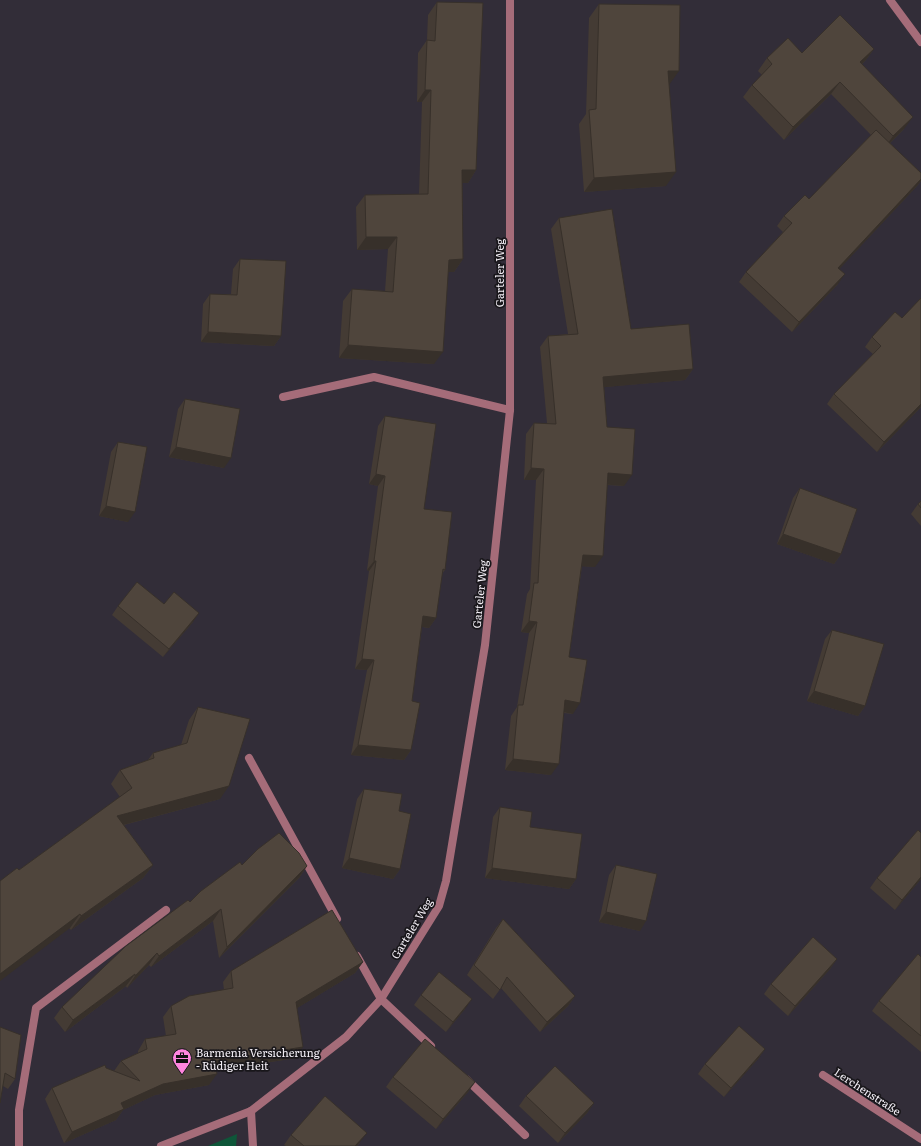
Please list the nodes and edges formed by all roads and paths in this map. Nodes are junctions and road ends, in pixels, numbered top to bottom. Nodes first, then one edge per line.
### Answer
1 (510, 0) edge
2 (890, 0) edge
3 (921, 42) edge
4 (283, 397) dead end
5 (510, 410) junction
6 (249, 758) dead end
7 (166, 910) dead end
8 (339, 923) edge
9 (354, 951) edge
10 (380, 999) junction
11 (438, 1053) edge
12 (462, 1075) edge
13 (824, 1075) dead end
14 (251, 1111) junction
15 (525, 1135) dead end
16 (921, 1139) edge
17 (19, 1146) edge
18 (162, 1146) edge
19 (253, 1146) edge

1 - 5 street, Garteler Weg
2 - 3 street
4 - 5 street
5 - 10 street, Garteler Weg
6 - 8 street
7 - 17 street
9 - 10 street
10 - 11 street
10 - 14 street, Garteler Weg
12 - 15 street
13 - 16 street, Lerchenstraße
14 - 18 street, Garteler Weg
14 - 19 street

